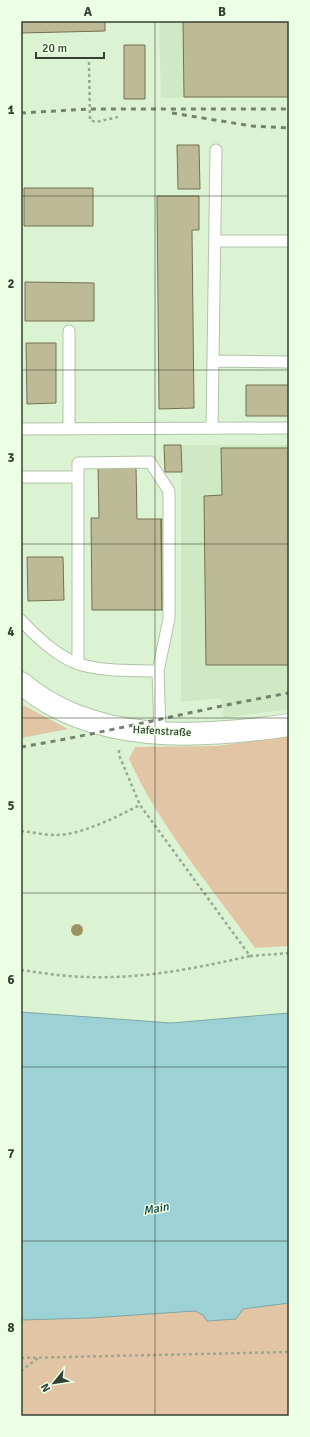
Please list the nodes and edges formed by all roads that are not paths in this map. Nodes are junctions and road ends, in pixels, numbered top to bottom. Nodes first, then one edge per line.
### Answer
1 (216, 150) dead end
2 (215, 241) junction
3 (289, 241) edge
4 (69, 331) dead end
5 (214, 361) junction
6 (289, 362) edge
7 (212, 428) junction
8 (289, 428) edge
9 (21, 429) edge
10 (69, 429) junction
11 (21, 477) edge
12 (78, 477) junction
13 (21, 620) edge
14 (78, 664) junction
15 (158, 671) junction
16 (22, 686) edge
17 (289, 725) edge
18 (160, 732) junction

1 - 2 lane
2 - 3 lane
2 - 5 lane
4 - 10 lane
5 - 6 lane
5 - 7 lane
7 - 8 lane
7 - 10 lane
9 - 10 lane
11 - 12 lane
12 - 14 lane
12 - 15 lane
13 - 14 lane
14 - 15 lane
15 - 18 lane
16 - 18 street, Hafenstraße
17 - 18 street, Hafenstraße

